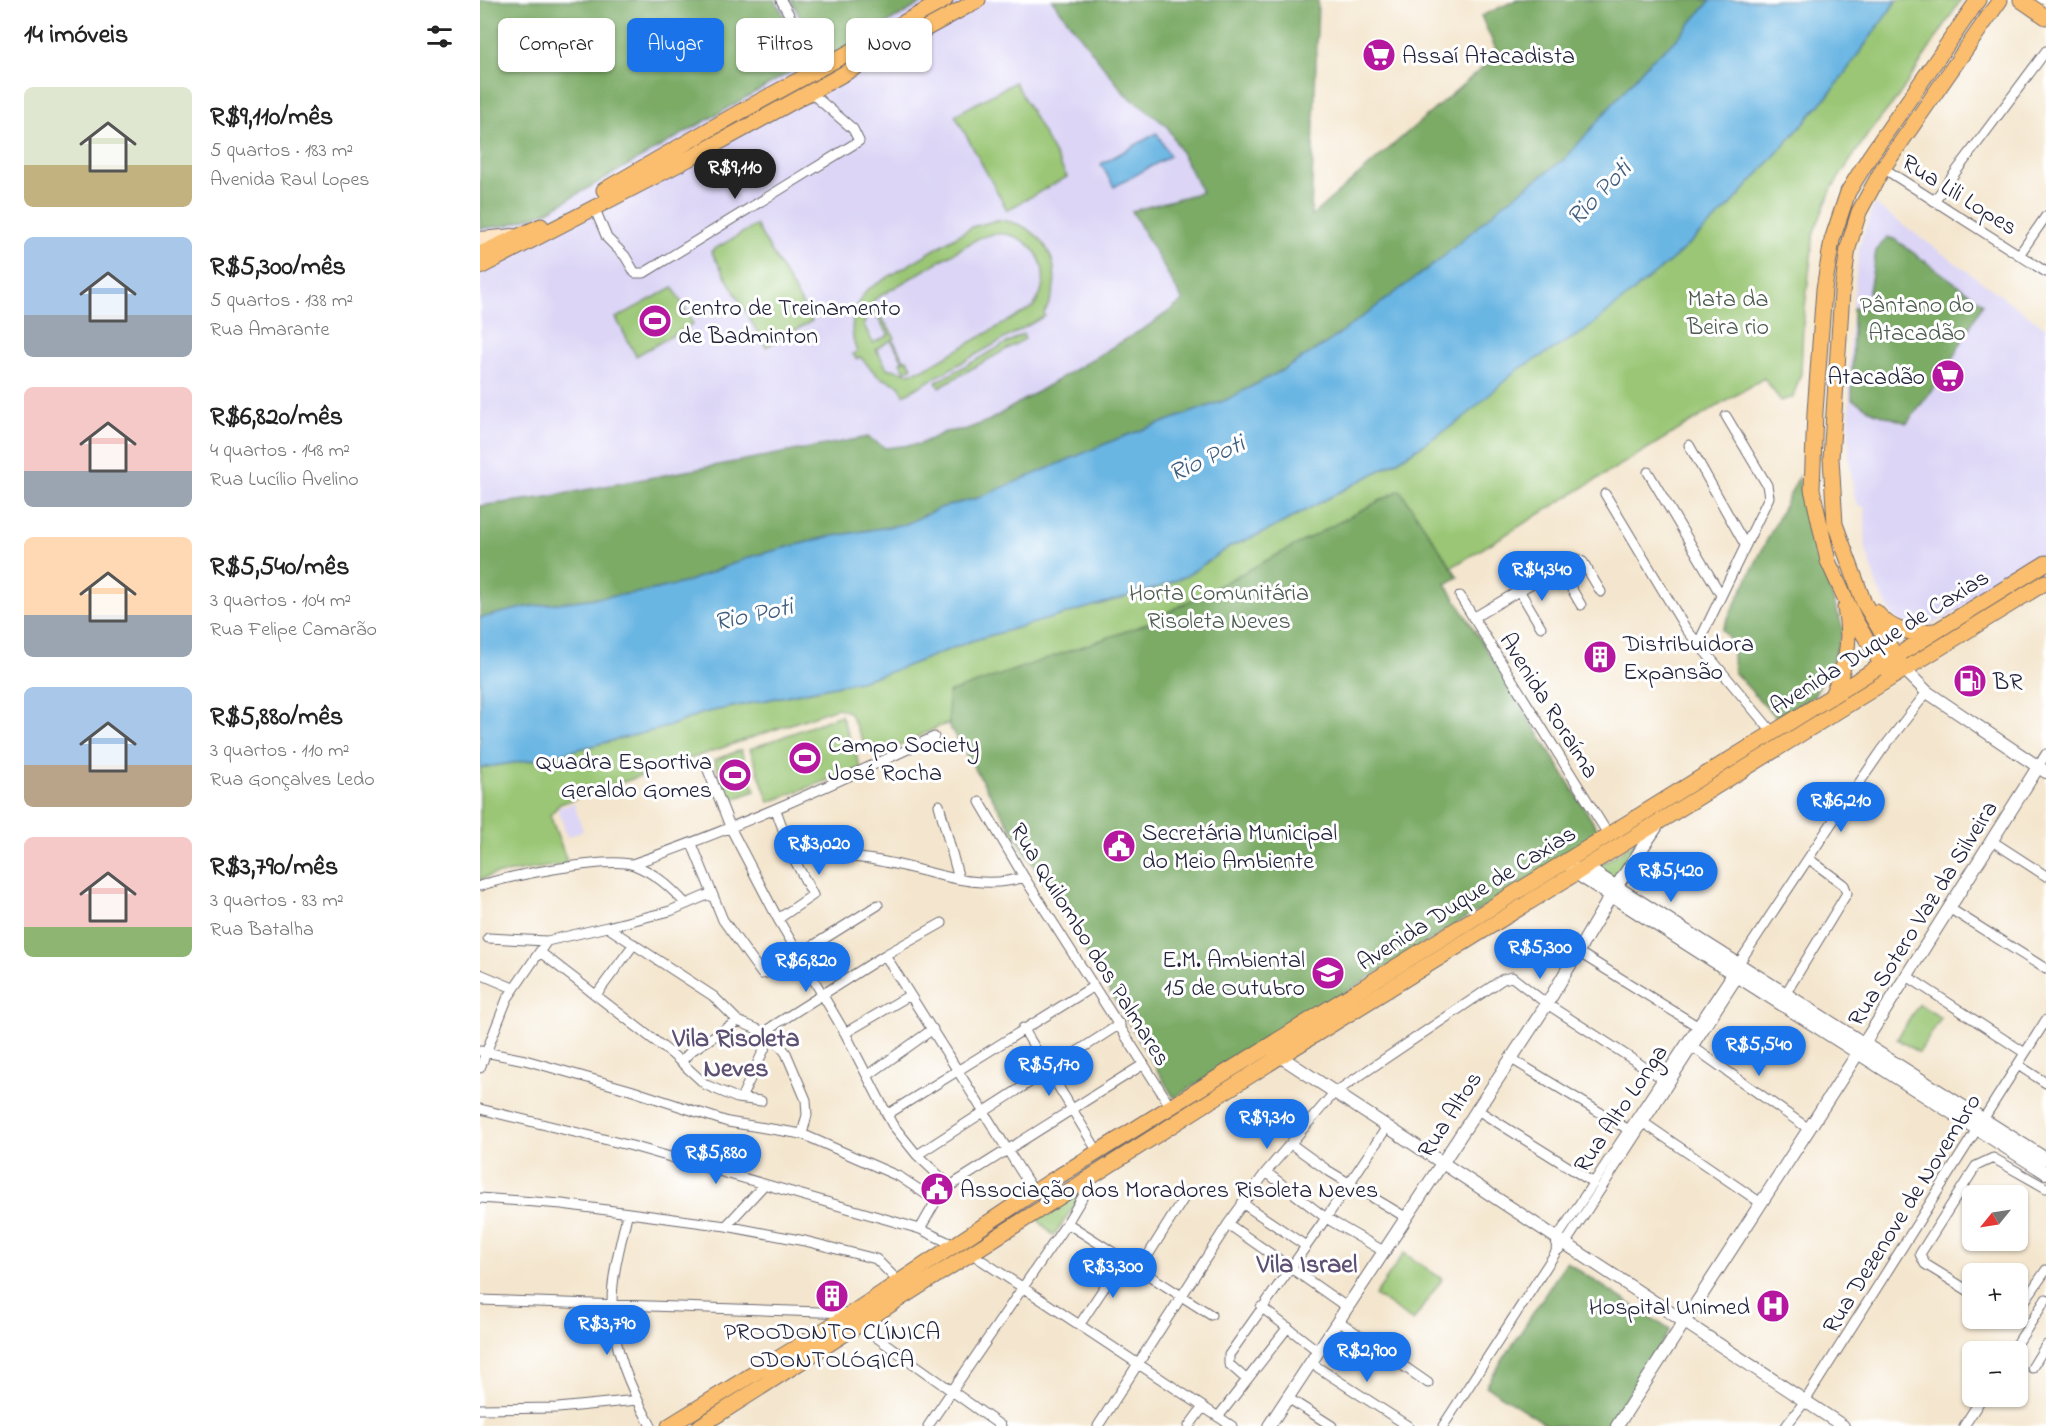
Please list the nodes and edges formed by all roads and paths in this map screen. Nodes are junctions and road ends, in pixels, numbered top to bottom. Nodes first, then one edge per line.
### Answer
1 (781, 0) edge
2 (978, 0) edge
3 (1978, 0) edge
4 (2021, 0) edge
5 (2042, 0) edge
6 (943, 1) edge
7 (2002, 1) edge
8 (2046, 4) edge
9 (949, 16) junction
10 (2046, 17) edge
11 (791, 18) edge
12 (1961, 25) junction
13 (1975, 35) junction
14 (2046, 51) edge
15 (834, 61) edge
16 (814, 72) edge
17 (810, 92) junction
18 (703, 142) junction
19 (1883, 168) junction
20 (1934, 201) junction
21 (594, 207) junction
22 (2046, 216) edge
23 (535, 228) junction
24 (480, 239) edge
25 (480, 254) edge
26 (2019, 255) junction
27 (480, 267) edge
28 (2046, 272) edge
29 (1726, 416) dead end
30 (1689, 445) dead end
31 (1648, 472) dead end
32 (1605, 494) dead end
33 (1744, 543) junction
34 (2046, 563) edge
35 (1559, 567) junction
36 (2046, 582) edge
37 (1848, 588) junction
38 (1519, 590) junction
39 (1601, 592) dead end
40 (1721, 595) junction
41 (1460, 596) dead end
42 (1581, 604) dead end
43 (1473, 618) junction
44 (1541, 627) dead end
45 (1937, 631) junction
46 (1698, 644) junction
47 (1888, 661) junction
48 (1904, 676) junction
49 (1927, 692) junction
50 (1831, 697) junction
51 (1773, 733) junction
52 (934, 737) dead end
53 (2046, 754) edge
54 (2042, 769) edge
55 (708, 770) dead end
56 (980, 802) dead end
57 (939, 805) dead end
58 (776, 810) junction
59 (1659, 822) junction
60 (731, 829) junction
61 (1608, 834) junction
62 (1992, 841) junction
63 (692, 844) junction
64 (793, 857) junction
65 (1570, 858) junction
66 (1809, 859) junction
67 (632, 864) junction
68 (1582, 871) junction
69 (2046, 876) edge
70 (1024, 877) junction
71 (959, 879) junction
72 (480, 886) edge
73 (1614, 891) junction
74 (712, 893) junction
75 (685, 903) junction
76 (878, 905) dead end
77 (1949, 908) junction
78 (778, 919) junction
79 (942, 923) dead end
80 (607, 927) junction
81 (488, 938) dead end
82 (547, 941) junction
83 (634, 944) junction
84 (540, 952) junction
85 (1578, 952) junction
86 (799, 955) junction
87 (885, 955) junction
88 (1740, 963) junction
89 (2046, 969) edge
90 (480, 974) edge
91 (1735, 976) junction
92 (1907, 976) junction
93 (1094, 986) junction
94 (513, 988) junction
95 (1786, 993) junction
96 (910, 994) junction
97 (596, 995) junction
98 (822, 995) junction
99 (1547, 1004) junction
100 (2046, 1020) edge
101 (738, 1021) junction
102 (1120, 1024) junction
103 (1023, 1028) junction
104 (1701, 1028) junction
105 (933, 1029) junction
106 (844, 1033) junction
107 (769, 1034) junction
108 (1693, 1047) junction
109 (1862, 1048) junction
110 (483, 1051) edge
111 (1275, 1052) junction
112 (2025, 1053) junction
113 (1510, 1058) junction
114 (681, 1062) junction
115 (1144, 1065) junction
116 (2018, 1065) junction
117 (480, 1068) edge
118 (1048, 1070) junction
119 (959, 1071) junction
120 (867, 1076) junction
121 (1663, 1079) junction
122 (2046, 1083) edge
123 (1334, 1093) junction
124 (741, 1098) junction
125 (761, 1101) dead end
126 (1171, 1107) junction
127 (1072, 1108) junction
128 (480, 1109) edge
129 (1476, 1109) junction
130 (983, 1110) junction
131 (888, 1114) junction
132 (1984, 1118) junction
133 (1644, 1123) junction
134 (1387, 1127) junction
135 (1809, 1129) junction
136 (1976, 1129) junction
137 (1629, 1130) junction
138 (802, 1134) junction
139 (1291, 1144) junction
140 (1008, 1150) junction
141 (1098, 1152) junction
142 (917, 1155) junction
143 (2046, 1159) edge
144 (1441, 1163) junction
145 (1266, 1172) junction
146 (2046, 1173) edge
147 (1092, 1176) junction
148 (1594, 1183) junction
149 (1350, 1184) junction
150 (763, 1186) junction
151 (950, 1186) junction
152 (2046, 1188) edge
153 (1034, 1192) junction
154 (1187, 1193) dead end
155 (480, 1198) edge
156 (936, 1201) junction
157 (1242, 1203) junction
158 (1761, 1203) junction
159 (627, 1215) junction
160 (1326, 1218) junction
161 (1407, 1218) junction
162 (1067, 1223) junction
163 (1228, 1224) junction
164 (726, 1226) junction
165 (920, 1229) junction
166 (955, 1245) junction
167 (1559, 1245) junction
168 (1306, 1246) junction
169 (1385, 1252) junction
170 (971, 1253) junction
171 (1123, 1259) junction
172 (1140, 1268) junction
173 (1291, 1268) junction
174 (2046, 1270) edge
175 (899, 1282) junction
176 (1962, 1287) edge
177 (1024, 1288) junction
178 (2028, 1296) edge
179 (1184, 1297) junction
180 (2046, 1299) edge
181 (480, 1300) edge
182 (612, 1304) junction
183 (1261, 1307) junction
184 (1348, 1308) junction
185 (1211, 1315) dead end
186 (855, 1318) junction
187 (1340, 1322) junction
188 (1684, 1322) junction
189 (1080, 1324) junction
190 (1288, 1327) junction
191 (2019, 1341) edge
192 (2046, 1345) edge
193 (1318, 1351) junction
194 (1311, 1363) junction
195 (1140, 1364) junction
196 (2032, 1368) dead end
197 (1246, 1380) junction
198 (1428, 1383) dead end
199 (951, 1390) junction
200 (1287, 1398) junction
201 (637, 1400) junction
202 (1805, 1401) junction
203 (1203, 1407) junction
204 (1976, 1407) edge
205 (480, 1409) edge
206 (1218, 1416) junction
207 (651, 1426) edge
208 (669, 1426) edge
209 (700, 1426) edge
210 (928, 1426) edge
211 (1001, 1426) edge
212 (1098, 1426) edge
213 (1189, 1426) edge
214 (1232, 1426) edge
215 (1269, 1426) edge
216 (1332, 1426) edge
217 (1408, 1426) edge
218 (1443, 1426) edge
219 (1617, 1426) edge
220 (1786, 1426) edge
221 (1843, 1426) edge
222 (1964, 1426) edge

1 - 11 street
2 - 9 main road
3 - 12 main road
4 - 10 main road
5 - 8 main road
6 - 9 main road
6 - 15 main road
7 - 13 main road
9 - 17 main road
12 - 13 main road
12 - 37 main road
13 - 19 main road
14 - 20 street
16 - 18 main road
17 - 18 main road
17 - 21 street
18 - 21 main road
18 - 23 main road
19 - 20 street, Rua Lili Lopes
19 - 37 main road
20 - 26 street, Rua Lili Lopes
21 - 27 main road
22 - 26 street
23 - 24 main road
23 - 25 main road
26 - 28 street, Rua Lili Lopes
29 - 33 street
30 - 33 street
31 - 40 street
32 - 46 street
33 - 40 street
34 - 45 main road, Avenida Duque de Caxias
35 - 38 street
35 - 39 street
35 - 42 street
36 - 48 main road, Avenida Duque de Caxias
37 - 45 main road
37 - 47 main road
37 - 50 main road
38 - 43 street
38 - 44 street
40 - 46 street
41 - 43 street, Avenida Roraíma
43 - 61 street, Avenida Roraíma
45 - 47 main road, Avenida Duque de Caxias
46 - 51 street
47 - 48 main road
47 - 50 main road, Avenida Duque de Caxias
48 - 49 street
48 - 59 main road, Avenida Duque de Caxias
49 - 54 street
49 - 66 street
50 - 51 main road, Avenida Duque de Caxias
51 - 61 main road, Avenida Duque de Caxias
52 - 58 street
53 - 54 street, Rua Sotero Vaz da Silveira
54 - 62 street, Rua Sotero Vaz da Silveira
55 - 60 street
56 - 70 street, Rua Quilombo dos Palmares
57 - 71 street
58 - 60 street
58 - 64 street
59 - 68 main road, Avenida Duque de Caxias
59 - 73 street, Rua Altos
60 - 63 street
60 - 78 street
61 - 65 main road, Avenida Duque de Caxias
62 - 69 street
62 - 77 street, Rua Sotero Vaz da Silveira
63 - 67 street
63 - 74 street
64 - 71 street
64 - 78 street
65 - 68 street
65 - 111 main road, Avenida Duque de Caxias
66 - 88 street
66 - 95 street
67 - 72 street
67 - 75 street
68 - 73 street
68 - 111 main road, Avenida Duque de Caxias
70 - 71 street
70 - 93 street, Rua Quilombo dos Palmares
73 - 85 street, Rua Altos
73 - 88 street
73 - 91 street
74 - 75 street
74 - 86 street
75 - 80 street
76 - 86 street
77 - 89 street
77 - 92 street, Rua Sotero Vaz da Silveira
78 - 86 street
79 - 87 street
80 - 82 street
80 - 83 street
81 - 82 street
82 - 84 street
83 - 97 street
83 - 101 street
84 - 94 street
84 - 97 street
85 - 99 street, Rua Altos
85 - 104 street
86 - 98 street
87 - 96 street
87 - 98 street
88 - 91 street
88 - 95 street
90 - 94 street
91 - 104 street, Rua Alto Longa
91 - 109 street
92 - 109 street, Rua Sotero Vaz da Silveira
92 - 112 street
93 - 102 street, Rua Quilombo dos Palmares
93 - 103 street
94 - 110 street
95 - 109 street
96 - 105 street
96 - 106 street
97 - 114 street
98 - 106 street
98 - 107 street
99 - 113 street, Rua Altos
99 - 121 street
99 - 123 street
100 - 112 street, Rua Dezenove de Novembro
101 - 107 street
101 - 114 street
102 - 115 street, Rua Quilombo dos Palmares
102 - 118 street
103 - 118 street
103 - 119 street
104 - 108 street, Rua Alto Longa
104 - 121 street, Rua Alto Longa
105 - 119 street
105 - 120 street
106 - 120 street
107 - 124 street
107 - 138 street
108 - 133 street, Rua Alto Longa
108 - 135 street
109 - 132 street
109 - 135 street, Rua Sotero Vaz da Silveira
109 - 136 street
110 - 117 street
110 - 138 street
111 - 123 street
111 - 126 main road, Avenida Duque de Caxias
111 - 147 main road, Avenida Duque de Caxias
112 - 116 street, Rua Dezenove de Novembro
113 - 129 street, Rua Altos
113 - 137 street
114 - 124 street
115 - 126 street, Rua Quilombo dos Palmares
115 - 127 street
116 - 122 street
116 - 132 street, Rua Dezenove de Novembro
118 - 127 street
118 - 130 street
119 - 130 street
119 - 131 street
120 - 131 street
121 - 137 street, Rua Alto Longa
123 - 134 street
123 - 139 street
124 - 125 street
126 - 141 main road, Avenida Duque de Caxias
127 - 140 street
127 - 141 street
128 - 150 street
129 - 144 street, Rua Altos
129 - 148 street
130 - 140 street
130 - 142 street
131 - 142 street
132 - 136 street, Rua Dezenove de Novembro
132 - 143 street
133 - 158 street
133 - 167 street, Rua Alto Longa
134 - 144 street
134 - 149 street
135 - 158 street, Rua Sotero Vaz da Silveira
136 - 146 street
136 - 202 street, Rua Dezenove de Novembro
137 - 148 street, Rua Alto Longa
138 - 156 street
139 - 145 street
139 - 149 street
140 - 151 street
140 - 153 street
141 - 153 main road, Avenida Duque de Caxias
142 - 151 street
144 - 161 street, Rua Altos
144 - 167 street
145 - 157 street
145 - 160 street
147 - 162 street
147 - 170 main road, Avenida Duque de Caxias
148 - 167 street, Rua Alto Longa
149 - 160 street
149 - 161 street
150 - 164 street
150 - 165 street
151 - 156 street
152 - 176 street
153 - 166 main road, Avenida Duque de Caxias
154 - 172 street
155 - 159 street
156 - 165 street
157 - 163 street
157 - 168 street
158 - 188 street, Rua Sotero Vaz da Silveira
159 - 164 street
159 - 182 street
160 - 168 street
160 - 169 street
161 - 169 street, Rua Altos
162 - 171 street
162 - 177 street
163 - 173 street
163 - 179 street
164 - 175 street
165 - 166 street
166 - 170 street
166 - 175 main road, Avenida Duque de Caxias
167 - 188 street
167 - 218 street, Rua Alto Longa
168 - 173 street
169 - 184 street, Rua Altos
170 - 177 street
170 - 186 main road, Avenida Duque de Caxias
171 - 172 street
171 - 189 street
172 - 179 street
173 - 183 street
173 - 184 street
174 - 178 street
175 - 186 main road, Avenida Duque de Caxias
177 - 189 street
177 - 199 street
179 - 185 street
179 - 195 street
180 - 191 street
181 - 182 street
182 - 186 street
182 - 201 street
183 - 190 street
183 - 197 street
184 - 187 street, Rua Altos
186 - 199 street
186 - 208 main road, Avenida Duque de Caxias
186 - 209 main road, Avenida Duque de Caxias
187 - 193 street, Rua Altos
187 - 198 street
188 - 202 street
188 - 219 street, Rua Sotero Vaz da Silveira
189 - 195 street
190 - 193 street
190 - 197 street
192 - 196 street
193 - 194 street, Rua Altos
194 - 200 street, Rua Altos
194 - 217 street
195 - 203 street
195 - 212 street
197 - 206 street
199 - 210 street
199 - 211 street
200 - 215 street, Rua Altos
200 - 216 street
201 - 205 street
201 - 207 street
202 - 220 street, Rua Dezenove de Novembro
202 - 221 street
203 - 206 street
203 - 213 street
204 - 222 street
206 - 214 street

